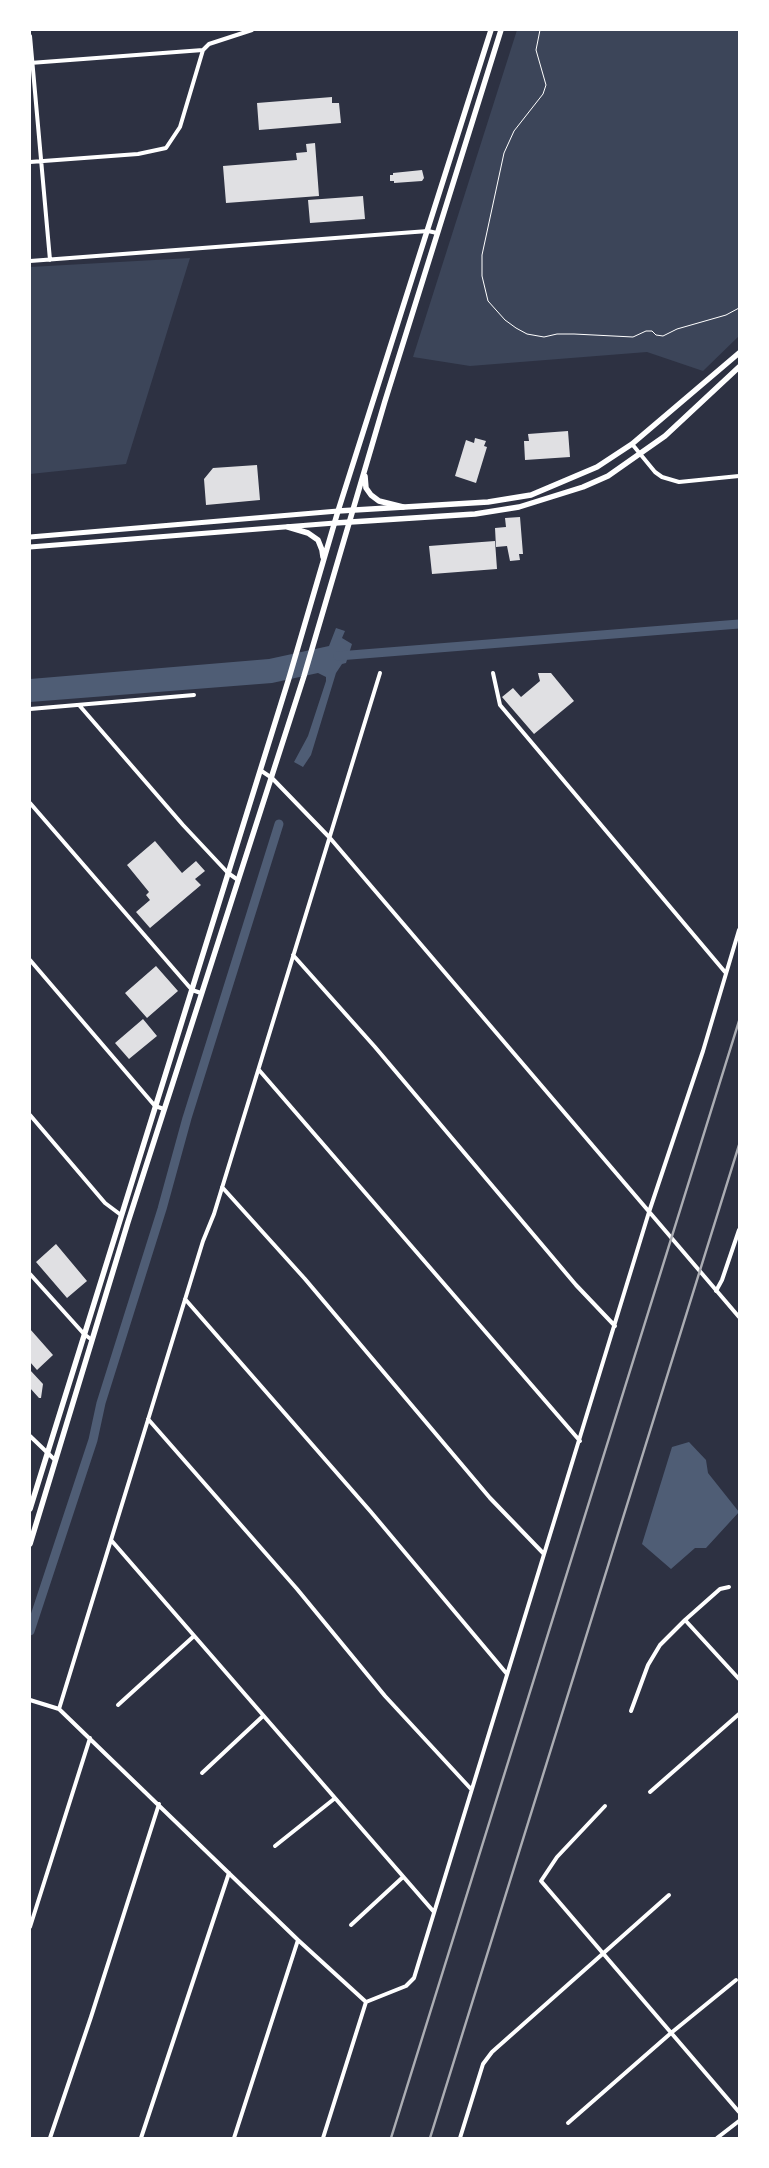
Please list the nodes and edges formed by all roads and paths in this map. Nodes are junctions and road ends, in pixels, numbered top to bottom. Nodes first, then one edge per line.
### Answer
1 (252, 30) edge
2 (491, 30) edge
3 (501, 30) edge
4 (540, 30) edge
5 (30, 36) edge
6 (203, 50) junction
7 (31, 63) edge
8 (40, 161) junction
9 (30, 162) edge
10 (428, 230) junction
11 (437, 233) junction
12 (50, 260) junction
13 (30, 261) edge
14 (739, 308) edge
15 (739, 353) edge
16 (739, 367) edge
17 (632, 444) junction
18 (640, 454) junction
19 (364, 471) junction
20 (739, 476) edge
21 (403, 507) junction
22 (353, 510) junction
23 (338, 511) junction
24 (349, 522) junction
25 (335, 523) junction
26 (288, 527) junction
27 (30, 537) edge
28 (30, 547) edge
29 (323, 562) junction
30 (493, 673) dead end
31 (380, 674) dead end
32 (194, 695) dead end
33 (79, 705) junction
34 (30, 709) edge
35 (260, 770) junction
36 (272, 778) junction
37 (30, 803) edge
38 (330, 838) junction
39 (228, 873) junction
40 (238, 880) junction
41 (739, 930) edge
42 (293, 956) junction
43 (30, 960) edge
44 (725, 972) junction
45 (192, 990) junction
46 (201, 993) junction
47 (259, 1070) junction
48 (155, 1106) junction
49 (164, 1109) junction
50 (30, 1115) edge
51 (222, 1188) junction
52 (649, 1212) junction
53 (121, 1215) junction
54 (739, 1230) edge
55 (30, 1274) edge
56 (716, 1291) junction
57 (185, 1299) junction
58 (739, 1317) edge
59 (615, 1326) junction
60 (84, 1334) junction
61 (92, 1340) junction
62 (148, 1419) junction
63 (30, 1436) edge
64 (580, 1441) junction
65 (47, 1454) junction
66 (55, 1460) junction
67 (30, 1509) edge
68 (111, 1540) junction
69 (30, 1544) edge
70 (544, 1554) junction
71 (729, 1587) dead end
72 (685, 1620) junction
73 (194, 1636) junction
74 (507, 1674) junction
75 (739, 1680) edge
76 (30, 1700) edge
77 (118, 1705) dead end
78 (59, 1709) junction
79 (631, 1712) dead end
80 (739, 1714) edge
81 (263, 1716) junction
82 (90, 1738) junction
83 (202, 1773) dead end
84 (471, 1789) junction
85 (650, 1792) dead end
86 (334, 1799) junction
87 (159, 1804) junction
88 (605, 1806) dead end
89 (275, 1846) dead end
90 (229, 1873) junction
91 (403, 1877) junction
92 (669, 1895) dead end
93 (434, 1912) junction
94 (351, 1925) dead end
95 (30, 1927) edge
96 (298, 1940) junction
97 (603, 1953) junction
98 (736, 1980) dead end
99 (366, 2002) junction
100 (671, 2033) junction
101 (739, 2112) edge
102 (739, 2122) edge
103 (568, 2123) dead end
104 (50, 2138) edge
105 (141, 2138) edge
106 (234, 2138) edge
107 (323, 2138) edge
108 (460, 2138) edge
109 (717, 2138) edge

1 - 6 street
2 - 10 main road
3 - 11 main road
4 - 14 path
5 - 7 street
6 - 7 street
6 - 8 street
7 - 8 street
8 - 9 street
8 - 12 street
10 - 11 street
10 - 12 street
10 - 23 main road
11 - 19 main road
12 - 13 street
15 - 17 main road
16 - 18 main road
17 - 18 street
17 - 21 main road
18 - 20 street
18 - 24 main road
19 - 21 main road
19 - 22 main road
21 - 22 main road
22 - 23 main road
22 - 24 main road
23 - 25 main road
23 - 27 main road
24 - 25 main road
24 - 36 main road
25 - 26 main road
25 - 29 main road
26 - 28 main road
26 - 29 main road
29 - 35 main road
30 - 44 street
31 - 38 street
32 - 33 street
33 - 34 street
33 - 39 street
35 - 36 street
35 - 39 main road
36 - 38 street
36 - 40 main road
37 - 45 street
38 - 42 street
38 - 52 street
39 - 40 street
39 - 45 main road
40 - 46 main road
41 - 44 street
42 - 47 street
42 - 59 street
43 - 48 street
44 - 52 street
45 - 46 street
45 - 48 main road
46 - 49 main road
47 - 51 street
47 - 64 street
48 - 49 street
48 - 53 main road
49 - 61 main road
50 - 53 street
51 - 57 street
51 - 70 street
52 - 56 street
52 - 59 street
53 - 60 main road
54 - 56 street
55 - 60 street
56 - 58 street
57 - 62 street
57 - 74 street
59 - 64 street
60 - 61 street
60 - 65 main road
61 - 66 main road
62 - 68 street
62 - 84 street
63 - 65 street
64 - 70 street
65 - 66 street
65 - 67 main road
66 - 69 main road
68 - 73 street
68 - 78 street
70 - 74 street
71 - 72 street
72 - 75 street
72 - 79 street
73 - 77 street
73 - 81 street
74 - 84 street
76 - 78 street
78 - 82 street
80 - 85 street
81 - 83 street
81 - 86 street
82 - 87 street
82 - 95 street
84 - 93 street
86 - 89 street
86 - 91 street
87 - 90 street
87 - 104 street
88 - 97 street
90 - 96 street
90 - 105 street
91 - 93 street
91 - 94 street
92 - 97 street
93 - 99 street
96 - 99 street
96 - 106 street
97 - 100 street
97 - 108 street
98 - 100 street
99 - 107 street
100 - 101 street
100 - 103 street
102 - 109 street

